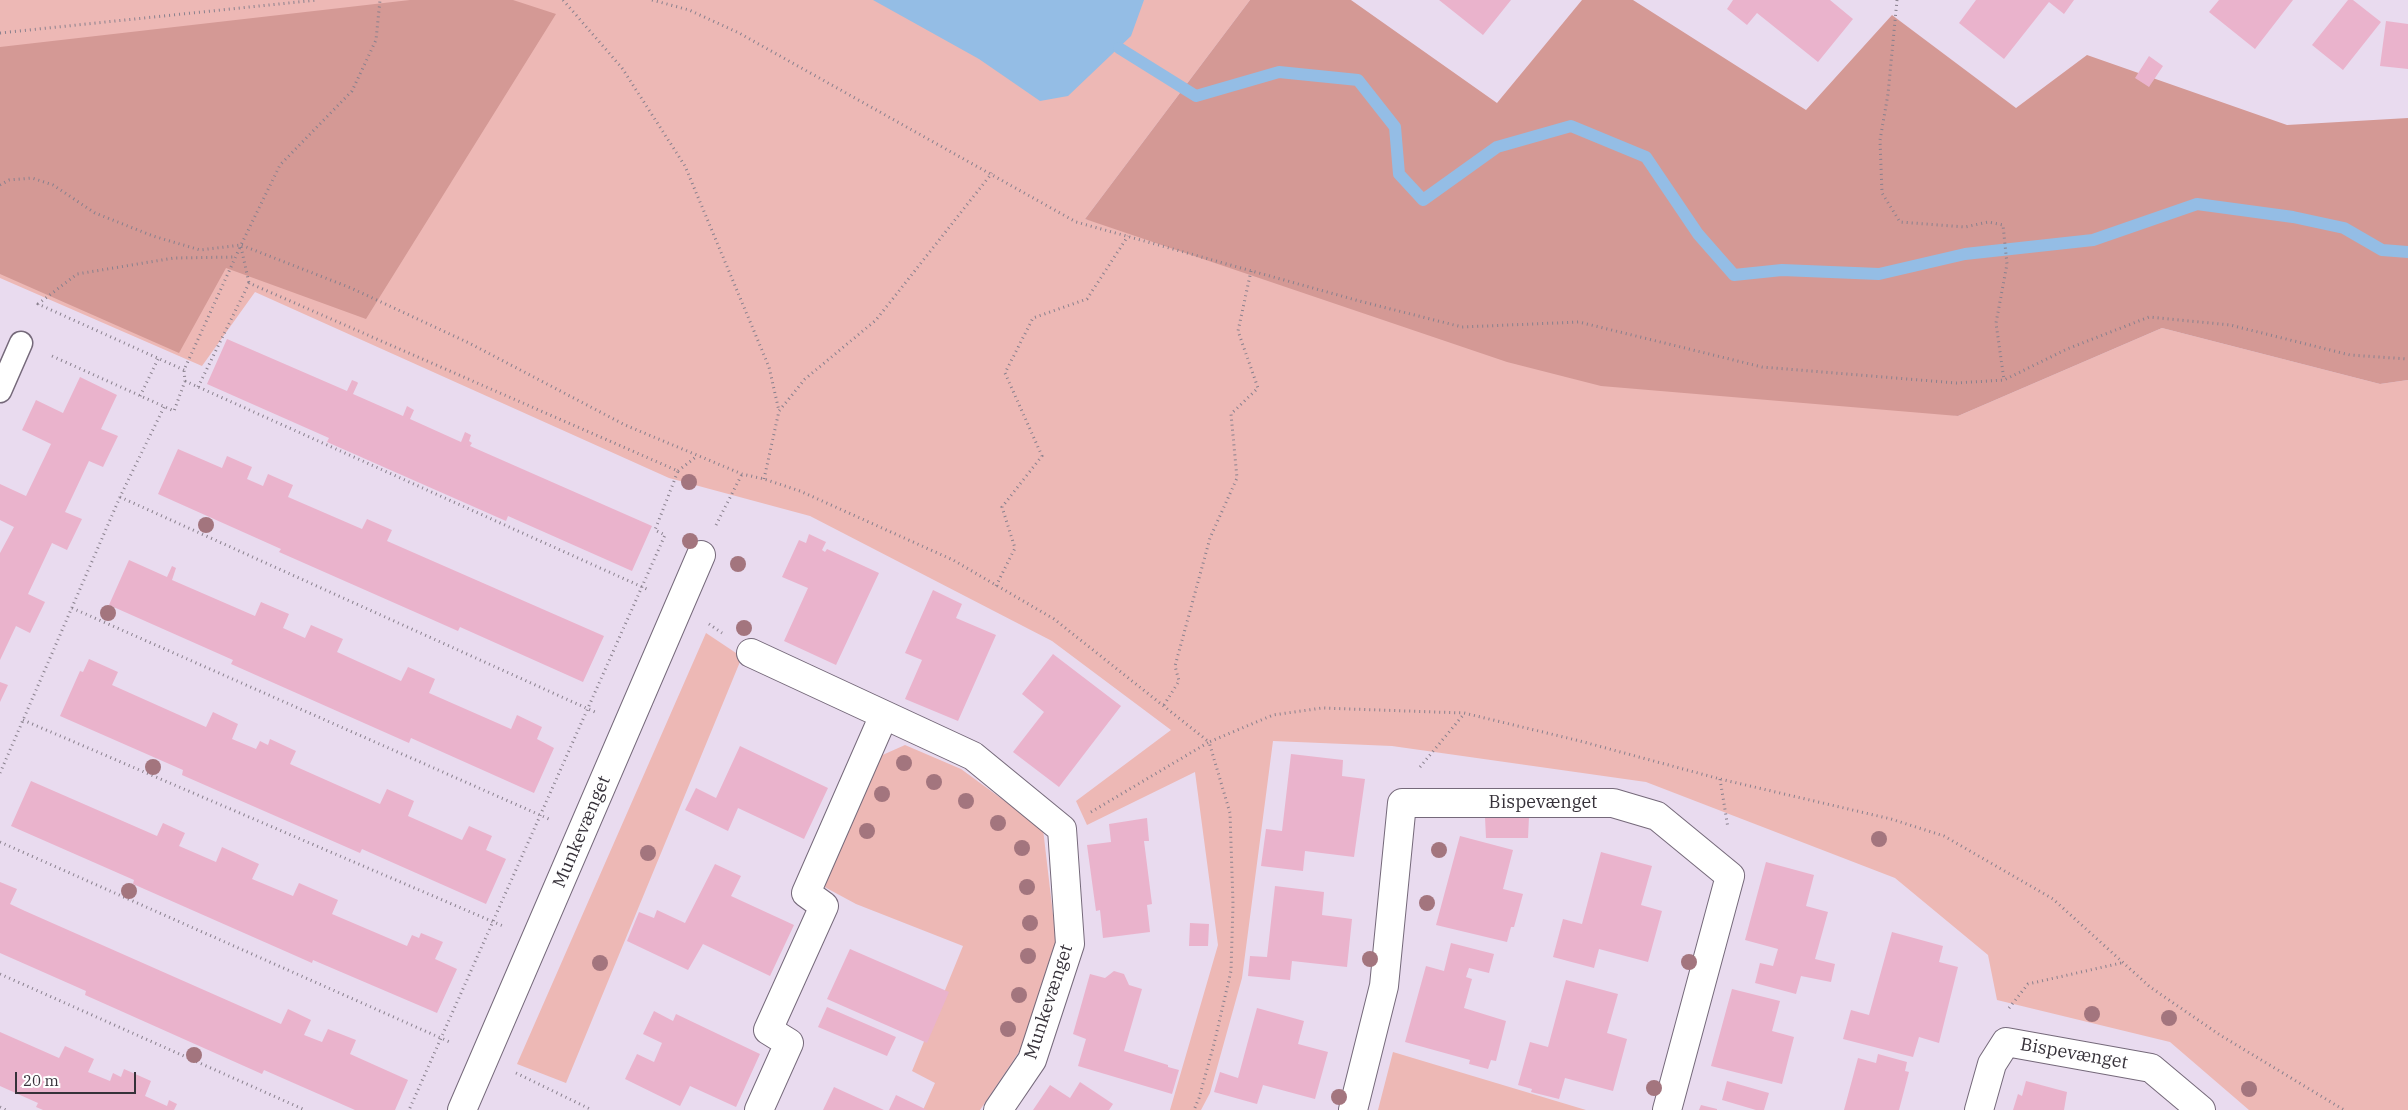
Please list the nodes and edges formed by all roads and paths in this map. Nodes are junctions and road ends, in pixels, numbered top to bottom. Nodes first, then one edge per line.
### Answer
1 (317, 0) edge
2 (380, 0) edge
3 (563, 0) edge
4 (652, 0) edge
5 (1898, 0) edge
6 (0, 33) edge
7 (992, 173) junction
8 (0, 185) edge
9 (1128, 236) junction
10 (241, 245) junction
11 (236, 256) junction
12 (1251, 271) junction
13 (248, 283) junction
14 (21, 343) joint
15 (158, 358) junction
16 (2408, 359) edge
17 (184, 370) junction
18 (2004, 380) junction
19 (185, 381) junction
20 (198, 386) junction
21 (0, 391) edge
22 (140, 396) junction
23 (164, 407) junction
24 (779, 411) junction
25 (698, 456) junction
26 (678, 470) junction
27 (742, 474) junction
28 (764, 479) junction
29 (120, 497) junction
30 (702, 555) joint
31 (996, 586) junction
32 (641, 587) junction
33 (680, 604) junction
34 (72, 608) junction
35 (752, 653) joint
36 (1164, 705) junction
37 (587, 708) junction
38 (1464, 713) junction
39 (884, 715) junction
40 (23, 720) junction
41 (628, 726) junction
42 (1209, 742) junction
43 (0, 773) edge
44 (1402, 803) junction
45 (540, 815) junction
46 (1062, 829) junction
47 (582, 833) junction
48 (0, 842) edge
49 (492, 922) junction
50 (535, 940) junction
51 (2121, 962) junction
52 (0, 974) edge
53 (441, 1038) junction
54 (2006, 1042) junction
55 (485, 1058) junction
56 (0, 1107) edge
57 (6, 1110) edge
58 (305, 1110) edge
59 (409, 1110) edge
60 (462, 1110) edge
61 (592, 1110) edge
62 (760, 1110) edge
63 (998, 1110) edge
64 (1194, 1110) edge
65 (1353, 1110) edge
66 (1667, 1110) edge
67 (1980, 1110) edge
68 (2201, 1110) edge
69 (2344, 1110) edge

1 - 6 path
2 - 10 path
3 - 24 path
4 - 7 path
5 - 18 path
7 - 9 path
7 - 24 path
8 - 10 path
9 - 12 path
9 - 31 path
10 - 11 path
10 - 13 path
10 - 25 path
11 - 15 path
11 - 17 path
12 - 18 path
12 - 36 path
13 - 20 path
13 - 26 path
14 - 21 lane
14 - 22 path
15 - 17 path
15 - 22 path
16 - 18 path
17 - 19 path
19 - 20 path
19 - 23 path
20 - 32 path
22 - 23 path
23 - 29 path
24 - 28 path
25 - 26 path
25 - 27 path
26 - 32 path
27 - 28 path
27 - 30 path
28 - 31 path
29 - 34 path
29 - 37 path
30 - 33 street, Munkevænget
31 - 36 path
32 - 33 path
32 - 37 path
33 - 35 path
33 - 41 street, Munkevænget
34 - 40 path
34 - 45 path
35 - 39 street
36 - 42 path
37 - 41 path
37 - 45 path
38 - 42 path
38 - 44 path
38 - 51 path
39 - 46 street
39 - 62 street
40 - 43 path
40 - 49 path
41 - 47 street, Munkevænget
42 - 46 path
42 - 64 path
44 - 65 street
44 - 66 street, Bispevænget
45 - 47 path
45 - 49 path
46 - 63 street, Munkevænget
47 - 50 street, Munkevænget
48 - 53 path
49 - 50 path
49 - 53 path
50 - 55 street, Munkevænget
51 - 54 path
51 - 69 path
52 - 58 path
53 - 55 path
53 - 59 path
54 - 67 street, Bispevænget
54 - 68 street, Bispevænget
55 - 60 street, Munkevænget
55 - 61 path
56 - 57 path

